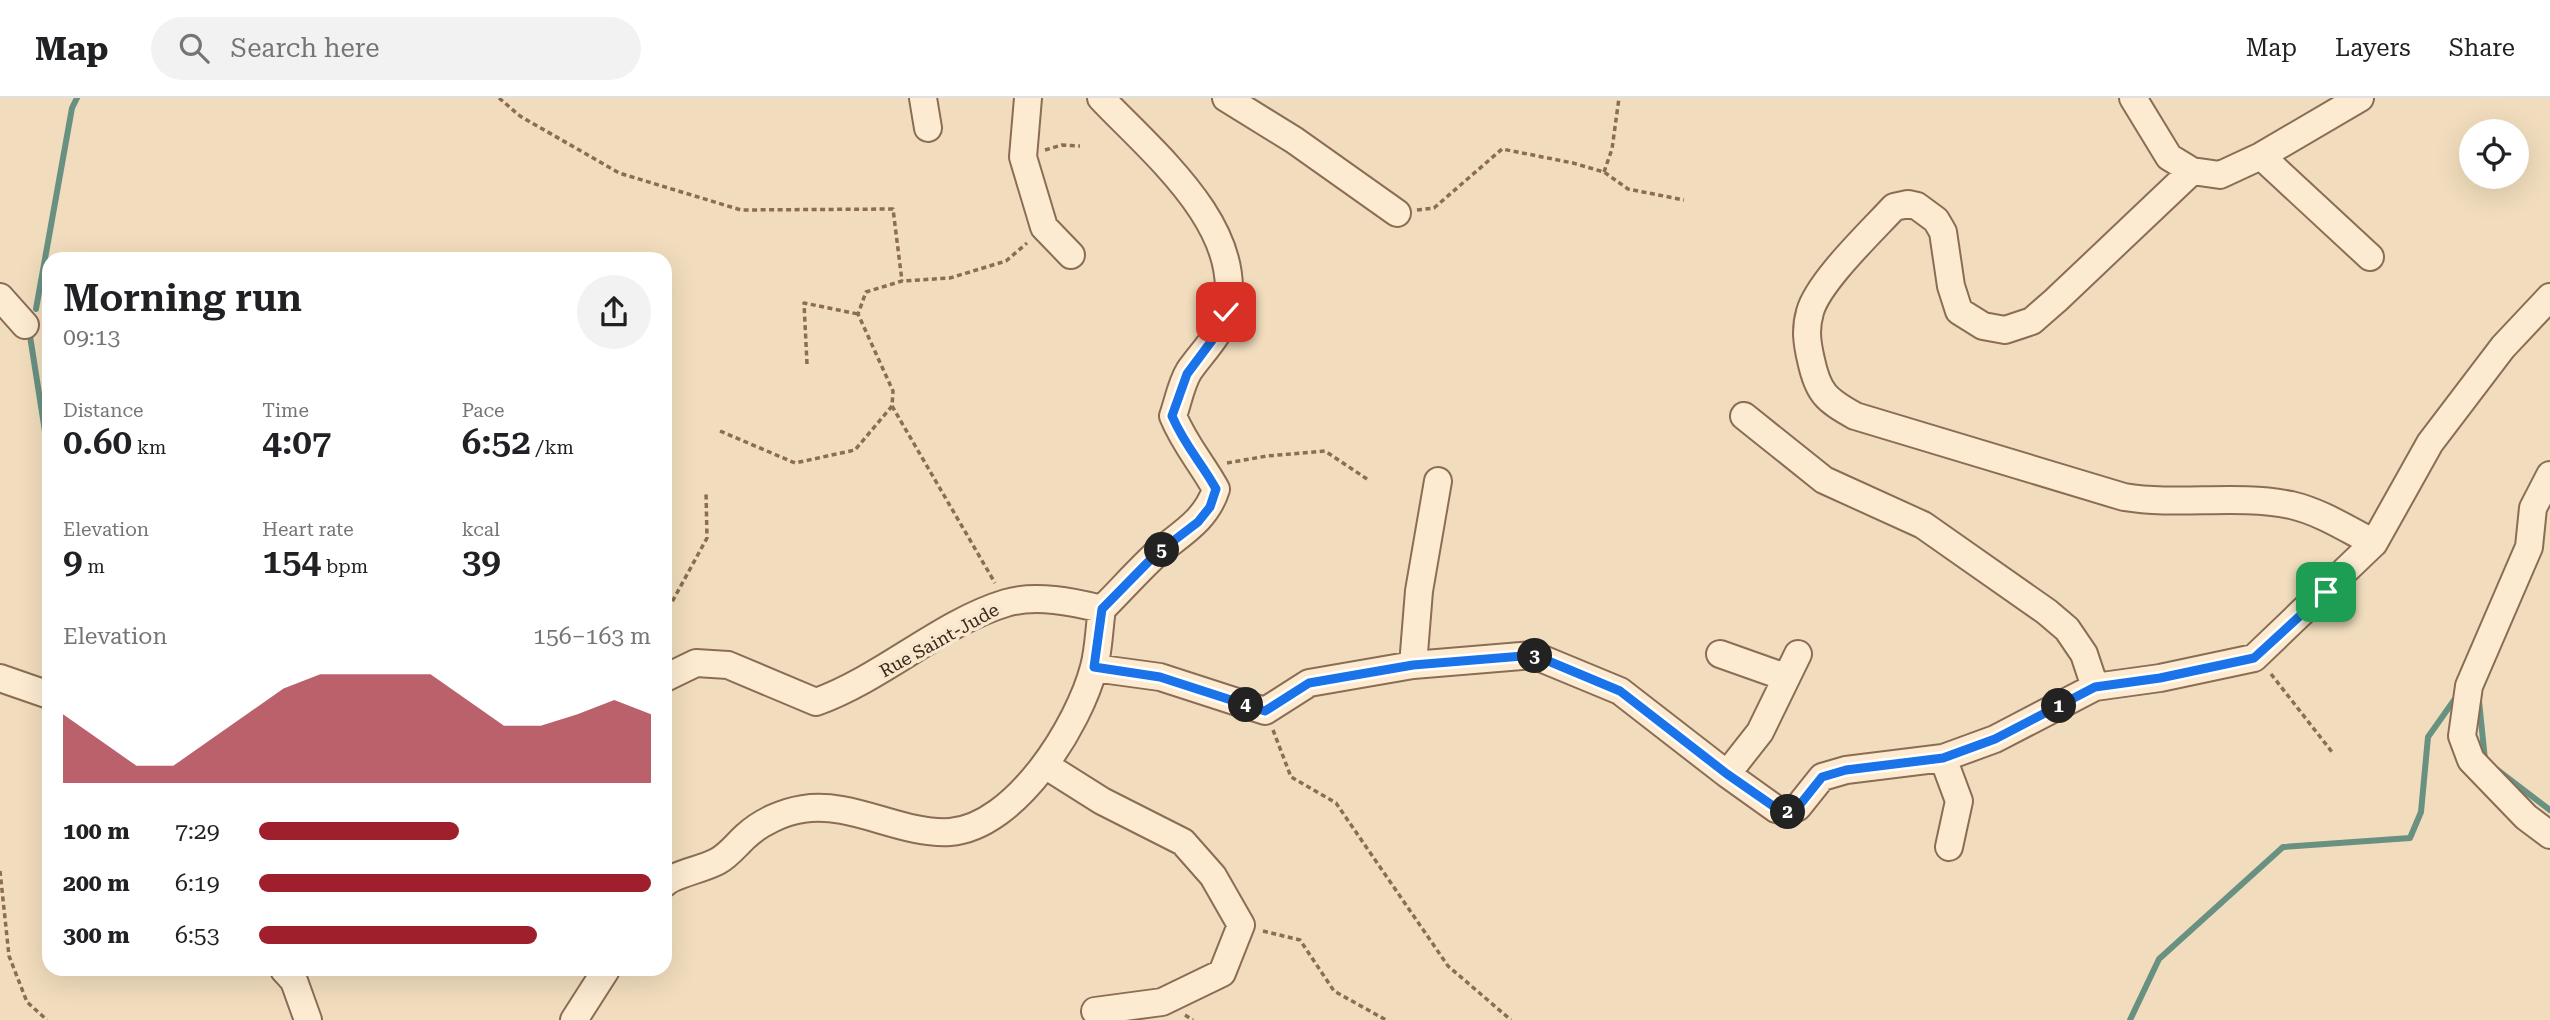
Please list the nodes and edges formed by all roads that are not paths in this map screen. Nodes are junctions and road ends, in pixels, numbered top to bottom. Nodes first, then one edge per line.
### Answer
1 (923, 98) edge
2 (1028, 98) edge
3 (1101, 98) edge
4 (1226, 98) edge
5 (2133, 98) edge
6 (2360, 98) edge
7 (929, 128) dead end
8 (2261, 156) junction
9 (2192, 171) junction
10 (1396, 213) road end
11 (1071, 255) dead end
12 (2370, 257) dead end
13 (0, 297) edge
14 (2550, 297) edge
15 (25, 325) dead end
16 (1744, 416) dead end
17 (2550, 475) edge
18 (1438, 481) dead end
19 (2374, 543) junction
20 (1102, 609) junction
21 (1720, 654) dead end
22 (1798, 654) dead end
23 (1413, 665) junction
24 (1094, 667) junction
25 (672, 675) edge
26 (1785, 677) junction
27 (0, 678) edge
28 (2095, 687) junction
29 (42, 693) edge
30 (1943, 758) junction
31 (1045, 765) junction
32 (1727, 774) junction
33 (2550, 835) edge
34 (1948, 847) dead end
35 (672, 880) edge
36 (289, 976) edge
37 (602, 976) edge
38 (1095, 1011) dead end
39 (308, 1020) edge
40 (574, 1020) edge

1 - 7 street
2 - 11 street
3 - 20 street
4 - 10 street
5 - 9 street
6 - 8 street
8 - 9 street
8 - 12 street
9 - 19 street
13 - 15 street
14 - 19 street
16 - 28 street
17 - 33 street
18 - 23 street
19 - 28 street
20 - 24 street
20 - 25 street, Rue Saint-Jude
21 - 26 street
22 - 26 street
23 - 24 street
23 - 32 street
24 - 31 street
26 - 32 street
27 - 29 street
28 - 30 street
30 - 32 street
30 - 34 street
31 - 35 street
31 - 38 street
36 - 39 street
37 - 40 street

